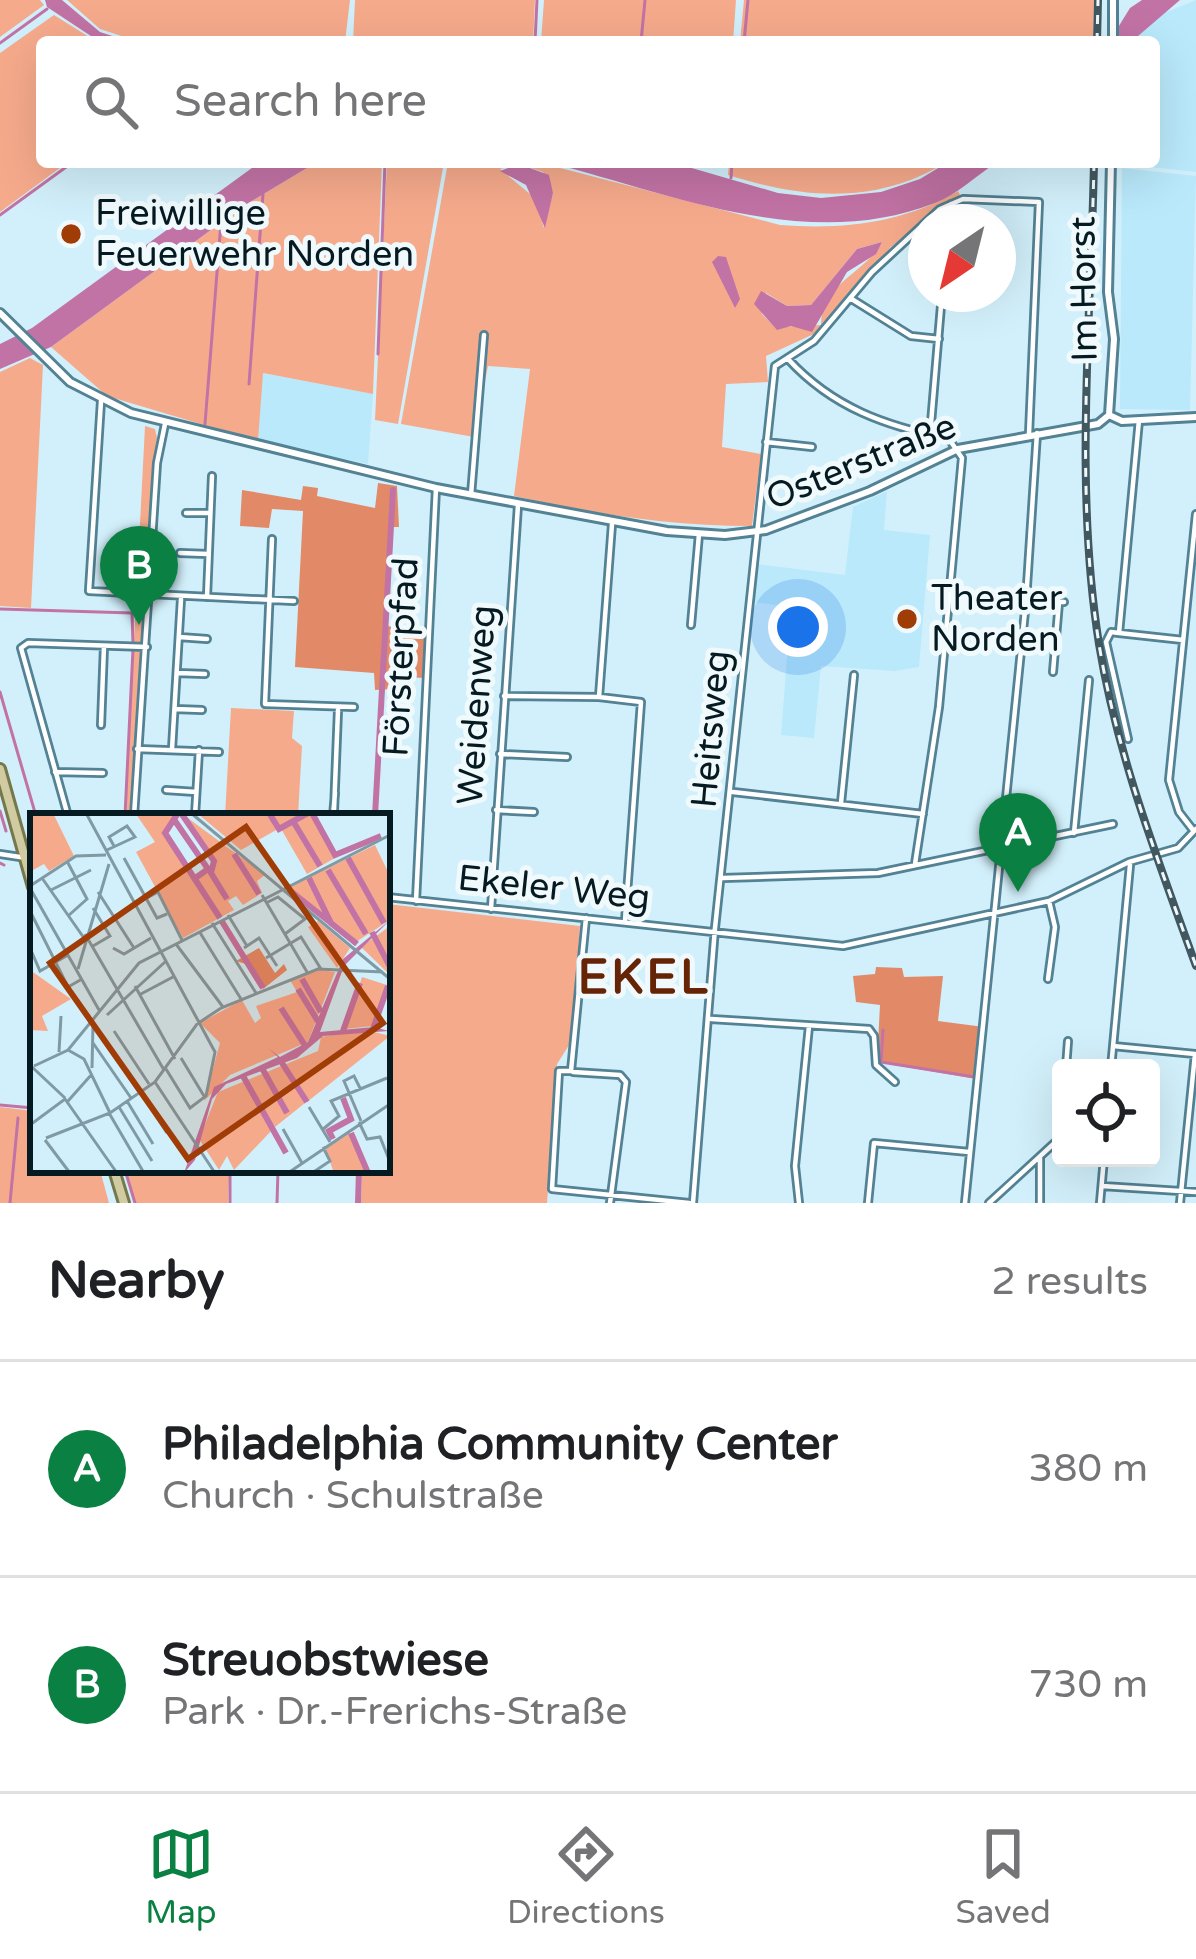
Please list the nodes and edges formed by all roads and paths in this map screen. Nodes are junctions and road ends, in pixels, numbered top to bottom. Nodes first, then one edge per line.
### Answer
1 (1113, 0) edge
2 (1112, 36) edge
3 (1111, 168) edge
4 (951, 203) joint
5 (850, 298) junction
6 (941, 312) edge
7 (0, 313) edge
8 (484, 335) dead end
9 (939, 339) junction
10 (788, 359) junction
11 (100, 401) junction
12 (1109, 416) junction
13 (1196, 417) edge
14 (1138, 420) junction
15 (165, 424) junction
16 (1033, 434) junction
17 (931, 435) junction
18 (766, 442) junction
19 (812, 447) dead end
20 (958, 449) junction
21 (212, 476) dead end
22 (436, 488) junction
23 (471, 495) junction
24 (518, 505) junction
25 (186, 512) dead end
26 (209, 513) junction
27 (1196, 514) edge
28 (612, 524) junction
29 (757, 532) junction
30 (699, 534) junction
31 (272, 539) dead end
32 (180, 553) dead end
33 (208, 554) junction
34 (150, 595) junction
35 (181, 596) junction
36 (206, 597) junction
37 (1027, 599) junction
38 (270, 601) junction
39 (295, 602) dead end
40 (691, 625) dead end
41 (1119, 633) junction
42 (179, 637) junction
43 (207, 639) dead end
44 (1183, 640) junction
45 (104, 646) junction
46 (147, 647) junction
47 (1052, 672) dead end
48 (177, 673) junction
49 (205, 674) dead end
50 (854, 675) dead end
51 (1089, 680) dead end
52 (504, 696) junction
53 (599, 697) junction
54 (338, 707) junction
55 (354, 707) dead end
56 (175, 709) junction
57 (202, 710) dead end
58 (101, 725) dead end
59 (1128, 740) dead end
60 (137, 749) junction
61 (172, 749) junction
62 (199, 751) junction
63 (220, 752) dead end
64 (500, 754) junction
65 (567, 757) dead end
66 (0, 769) edge
67 (56, 772) junction
68 (103, 772) dead end
69 (166, 790) dead end
70 (196, 792) junction
71 (733, 792) junction
72 (842, 802) junction
73 (496, 810) junction
74 (534, 812) dead end
75 (67, 813) edge
76 (134, 813) edge
77 (195, 813) edge
78 (333, 813) edge
79 (923, 814) junction
80 (1113, 824) dead end
81 (1196, 831) edge
82 (1074, 832) junction
83 (1001, 846) junction
84 (0, 854) edge
85 (30, 856) edge
86 (1130, 862) junction
87 (915, 864) junction
88 (723, 878) junction
89 (390, 897) edge
90 (416, 901) junction
91 (1049, 901) junction
92 (491, 909) junction
93 (995, 912) junction
94 (586, 918) junction
95 (625, 921) junction
96 (715, 932) junction
97 (1048, 979) dead end
98 (711, 1018) junction
99 (809, 1025) junction
100 (1068, 1041) dead end
101 (1114, 1046) junction
102 (1067, 1059) edge
103 (1112, 1059) edge
104 (571, 1071) junction
105 (895, 1082) dead end
106 (1052, 1146) edge
107 (970, 1152) junction
108 (1040, 1157) junction
109 (1103, 1167) edge
110 (115, 1173) edge
111 (1102, 1186) junction
112 (1182, 1191) junction
113 (1196, 1192) edge
114 (565, 1193) junction
115 (611, 1200) edge
116 (124, 1203) edge
117 (564, 1203) edge
118 (691, 1203) edge
119 (800, 1203) edge
120 (868, 1203) edge
121 (965, 1203) edge
122 (989, 1203) edge
123 (1040, 1203) edge
124 (1100, 1203) edge
125 (1180, 1203) edge

1 - 2 street
3 - 12 street, Im Horst
4 - 5 street
4 - 16 street
5 - 9 street
5 - 10 street
6 - 9 street
7 - 11 street, Osterstraße
8 - 23 street
9 - 17 street
10 - 17 street
10 - 18 street, Heitsweg
11 - 15 street, Osterstraße
11 - 34 street
12 - 14 street, Osterstraße
12 - 16 street, Osterstraße
13 - 14 street, Osterstraße
14 - 41 street
15 - 22 street, Osterstraße
15 - 34 street
16 - 20 street, Osterstraße
16 - 37 street
17 - 20 street
18 - 19 street
18 - 29 street, Heitsweg
20 - 29 street, Osterstraße
20 - 79 street
21 - 26 street
22 - 23 street, Osterstraße
22 - 90 street, Försterpfad
23 - 24 street, Osterstraße
24 - 28 street, Osterstraße
24 - 52 street, Weidenweg
25 - 26 street
26 - 33 street
27 - 44 street
28 - 30 street, Osterstraße
28 - 53 street
29 - 30 street, Osterstraße
29 - 71 street, Heitsweg
30 - 40 street
31 - 38 street
32 - 33 street
33 - 36 street
34 - 35 street
34 - 46 street
35 - 36 street
35 - 42 street
36 - 38 street
37 - 47 street
37 - 83 street
38 - 39 street
38 - 54 street
41 - 44 street
41 - 59 street
42 - 43 street
42 - 48 street
44 - 81 street
45 - 46 street
45 - 58 street
45 - 67 street
46 - 60 street
48 - 49 street
48 - 56 street
50 - 72 street
51 - 82 street
52 - 53 street
52 - 64 street, Weidenweg
53 - 95 street
54 - 55 street
54 - 78 street
56 - 57 street
56 - 61 street
60 - 61 street
60 - 76 street
61 - 62 street
62 - 63 street
62 - 70 street
64 - 65 street
64 - 73 street, Weidenweg
66 - 85 main road
67 - 68 street
67 - 75 street
69 - 70 street
70 - 77 street
71 - 72 street
71 - 88 street, Heitsweg
72 - 79 street
73 - 74 street
73 - 92 street, Weidenweg
79 - 87 street
80 - 82 street
81 - 86 street, Ekeler Weg
82 - 83 street
83 - 87 street
83 - 93 street
84 - 85 street
86 - 91 street, Ekeler Weg
86 - 101 street
87 - 88 street
88 - 96 street, Heitsweg
89 - 90 street, Ekeler Weg
90 - 92 street, Ekeler Weg
91 - 93 street, Ekeler Weg
91 - 97 street
92 - 94 street, Ekeler Weg
93 - 96 street, Ekeler Weg
93 - 107 street
94 - 95 street, Ekeler Weg
94 - 104 street
95 - 96 street, Ekeler Weg
96 - 98 street, Heitsweg
98 - 99 street
98 - 118 street, Heitsweg
99 - 105 street
99 - 119 street
100 - 102 street
101 - 103 street
101 - 112 street
104 - 114 street
104 - 115 street
106 - 108 street
107 - 120 street
107 - 121 street
108 - 122 street
108 - 123 street
109 - 111 street
110 - 116 main road
111 - 112 street
111 - 124 street
112 - 113 street
112 - 125 street
114 - 115 street
114 - 117 street
115 - 118 street

